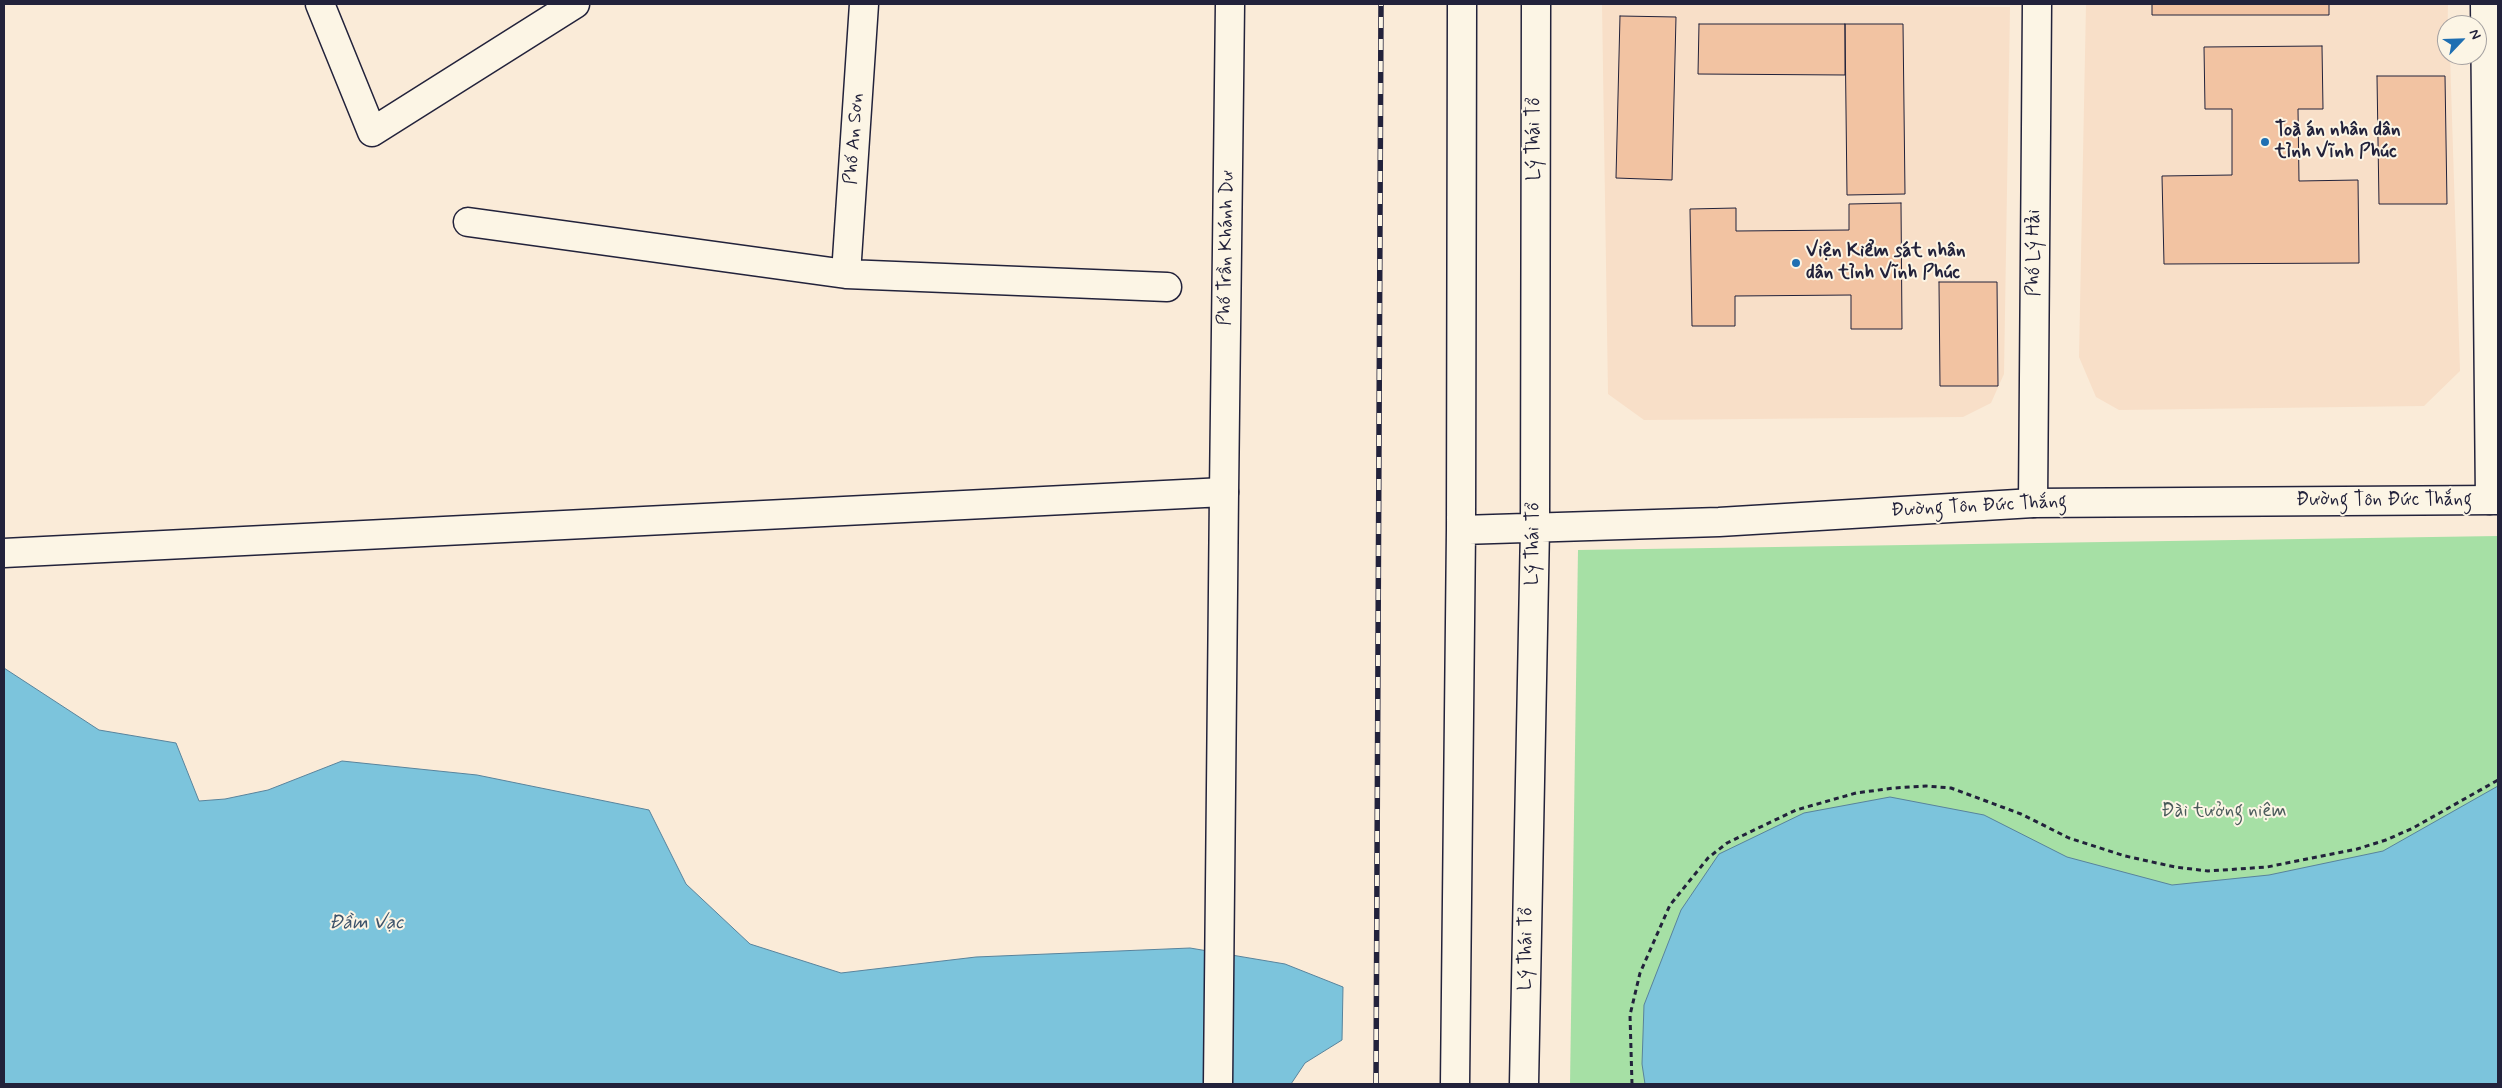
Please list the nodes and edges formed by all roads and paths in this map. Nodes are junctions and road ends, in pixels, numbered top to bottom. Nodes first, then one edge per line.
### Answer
1 (320, 4) edge
2 (575, 4) edge
3 (864, 4) edge
4 (1230, 4) edge
5 (1462, 4) edge
6 (1536, 4) edge
7 (2037, 4) edge
8 (2485, 4) edge
9 (468, 222) dead end
10 (846, 274) junction
11 (1167, 288) dead end
12 (1224, 492) junction
13 (2494, 500) edge
14 (2033, 503) junction
15 (1534, 528) junction
16 (1461, 530) junction
17 (4, 553) edge
18 (2498, 780) edge
19 (1218, 1084) edge
20 (1455, 1084) edge
21 (1524, 1084) edge
22 (1632, 1084) edge

1 - 2 street
3 - 10 street, Phố An Sơn
4 - 12 street, Phố Trần Khánh Dư
5 - 16 street
6 - 15 street, Lý Thái Tổ
7 - 14 street, Phố Lý Hải
8 - 13 street
9 - 10 street
10 - 11 street
12 - 17 street
12 - 19 street, Phố Trần Khánh Dư
13 - 14 street, Đường Tôn Đức Thắng
14 - 15 street, Đường Tôn Đức Thắng
15 - 16 street, Đường Tôn Đức Thắng
15 - 21 street, Lý Thái Tổ
16 - 20 street
18 - 22 path

